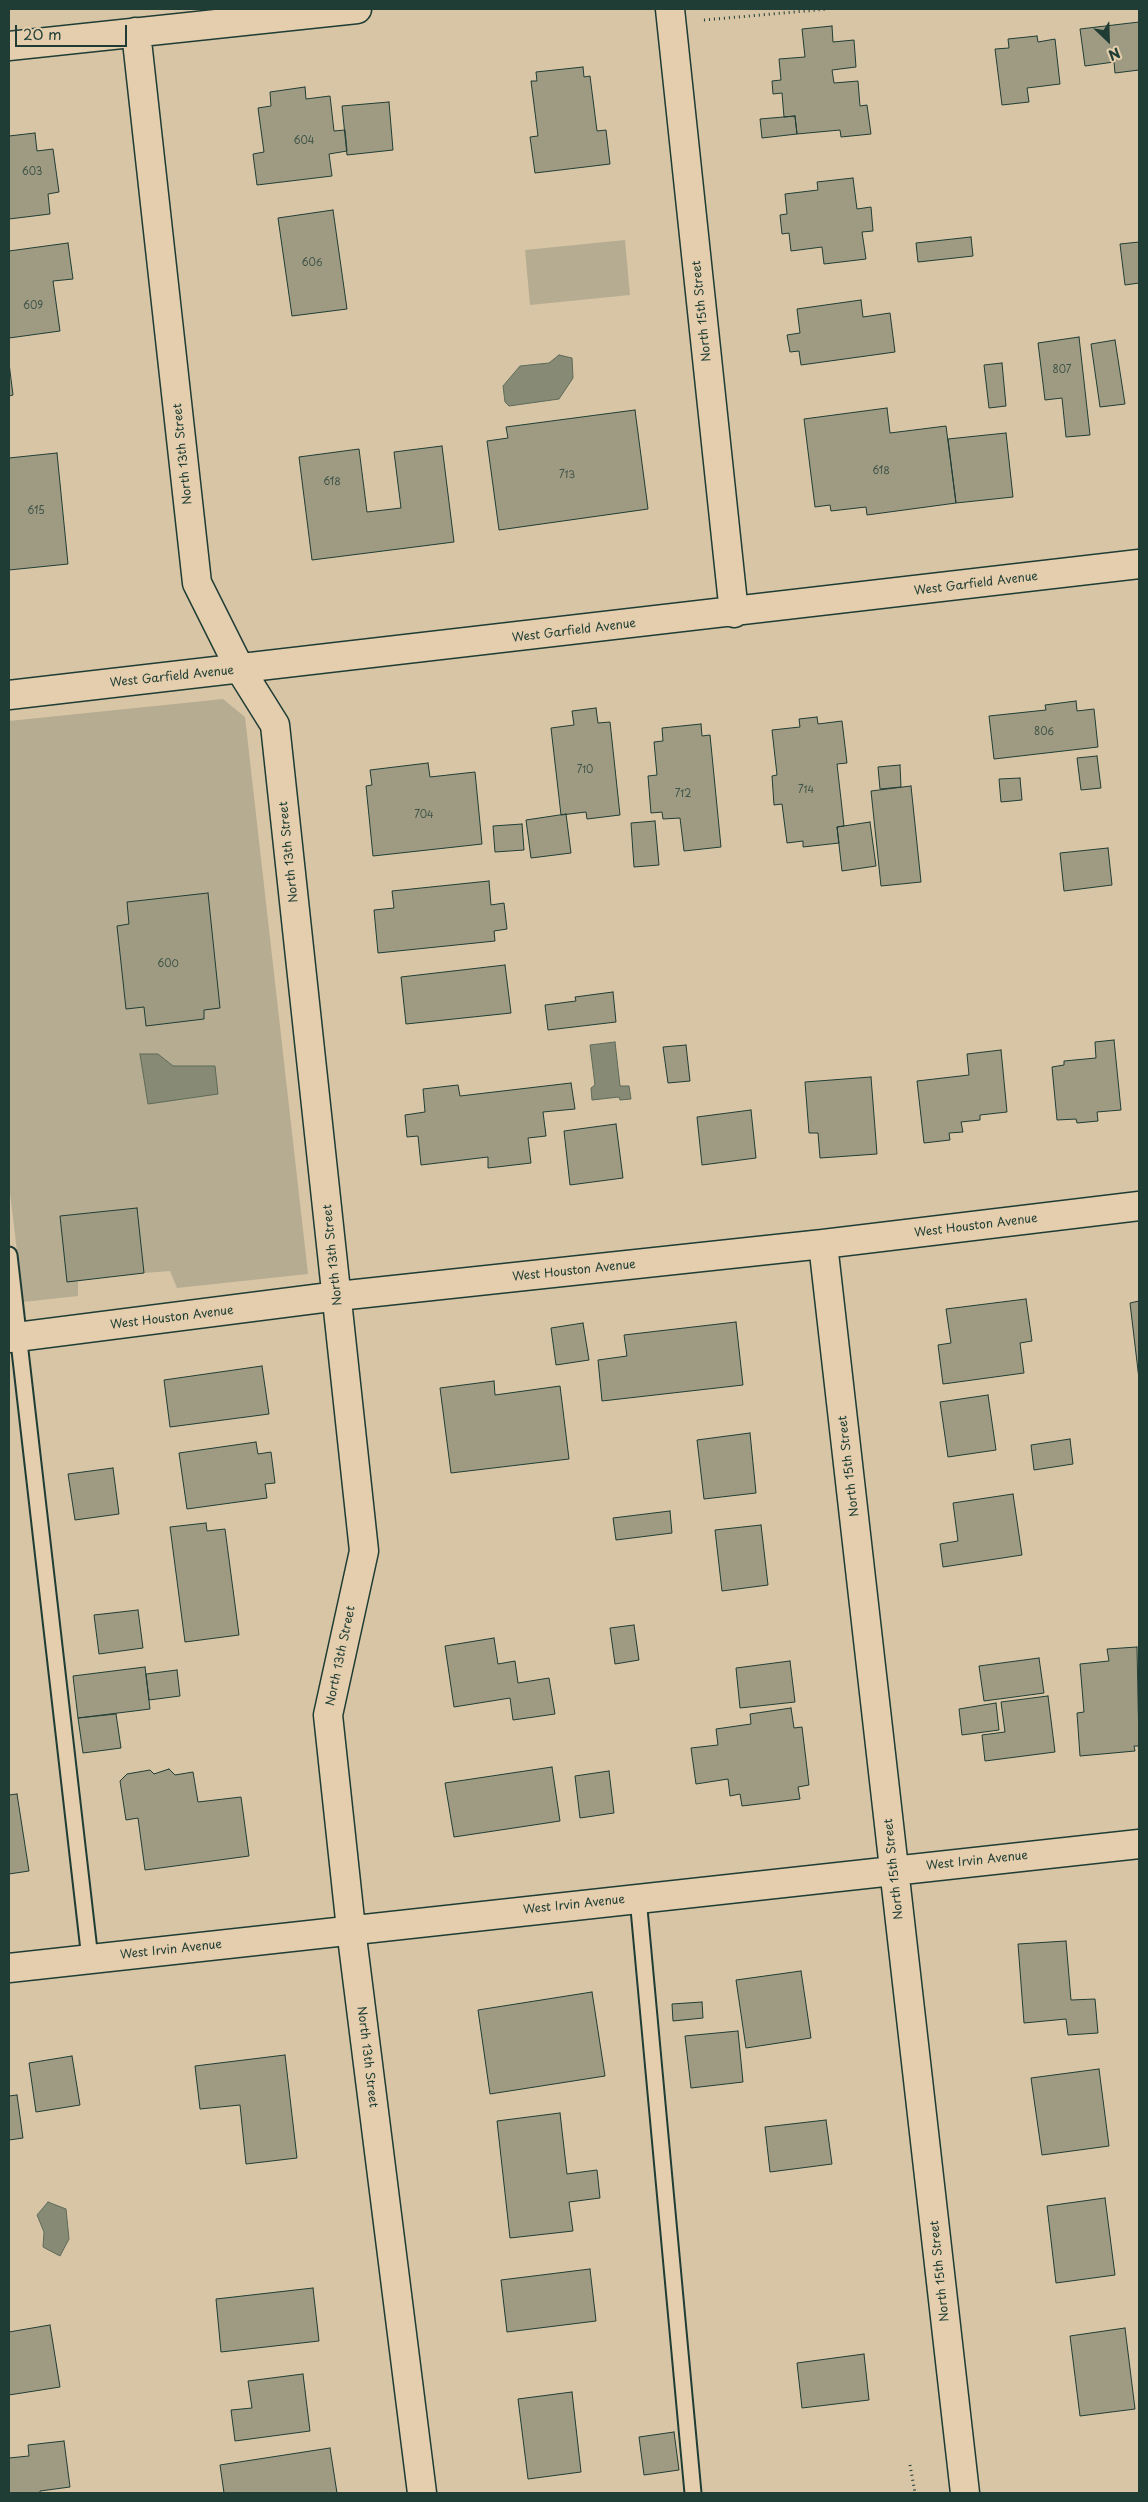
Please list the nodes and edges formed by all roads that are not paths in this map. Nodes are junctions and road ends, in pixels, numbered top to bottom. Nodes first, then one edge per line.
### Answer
1 (357, 9) edge
2 (670, 9) edge
3 (136, 32) junction
4 (9, 46) edge
5 (1139, 564) edge
6 (734, 613) junction
7 (240, 669) junction
8 (9, 695) edge
9 (1139, 1206) edge
10 (823, 1244) junction
11 (9, 1255) edge
12 (338, 1296) junction
13 (14, 1338) edge
14 (1139, 1844) edge
15 (894, 1870) junction
16 (638, 1898) junction
17 (351, 1929) junction
18 (90, 1959) junction
19 (9, 1968) edge
20 (422, 2493) edge
21 (693, 2493) edge
22 (965, 2493) edge

1 - 3 street
2 - 6 street, North 15th Street
3 - 4 street
3 - 7 street, North 13th Street
5 - 6 street, West Garfield Avenue
6 - 7 street, West Garfield Avenue
7 - 8 street, West Garfield Avenue
7 - 12 street, North 13th Street
9 - 10 street, West Houston Avenue
10 - 12 street, West Houston Avenue
10 - 15 street, North 15th Street
11 - 13 lane
12 - 13 street, West Houston Avenue
12 - 17 street, North 13th Street
13 - 18 lane
14 - 15 street, West Irvin Avenue
15 - 16 street, West Irvin Avenue
15 - 22 street, North 15th Street
16 - 17 street, West Irvin Avenue
16 - 21 lane
17 - 18 street, West Irvin Avenue
17 - 20 street, North 13th Street
18 - 19 street, West Irvin Avenue

